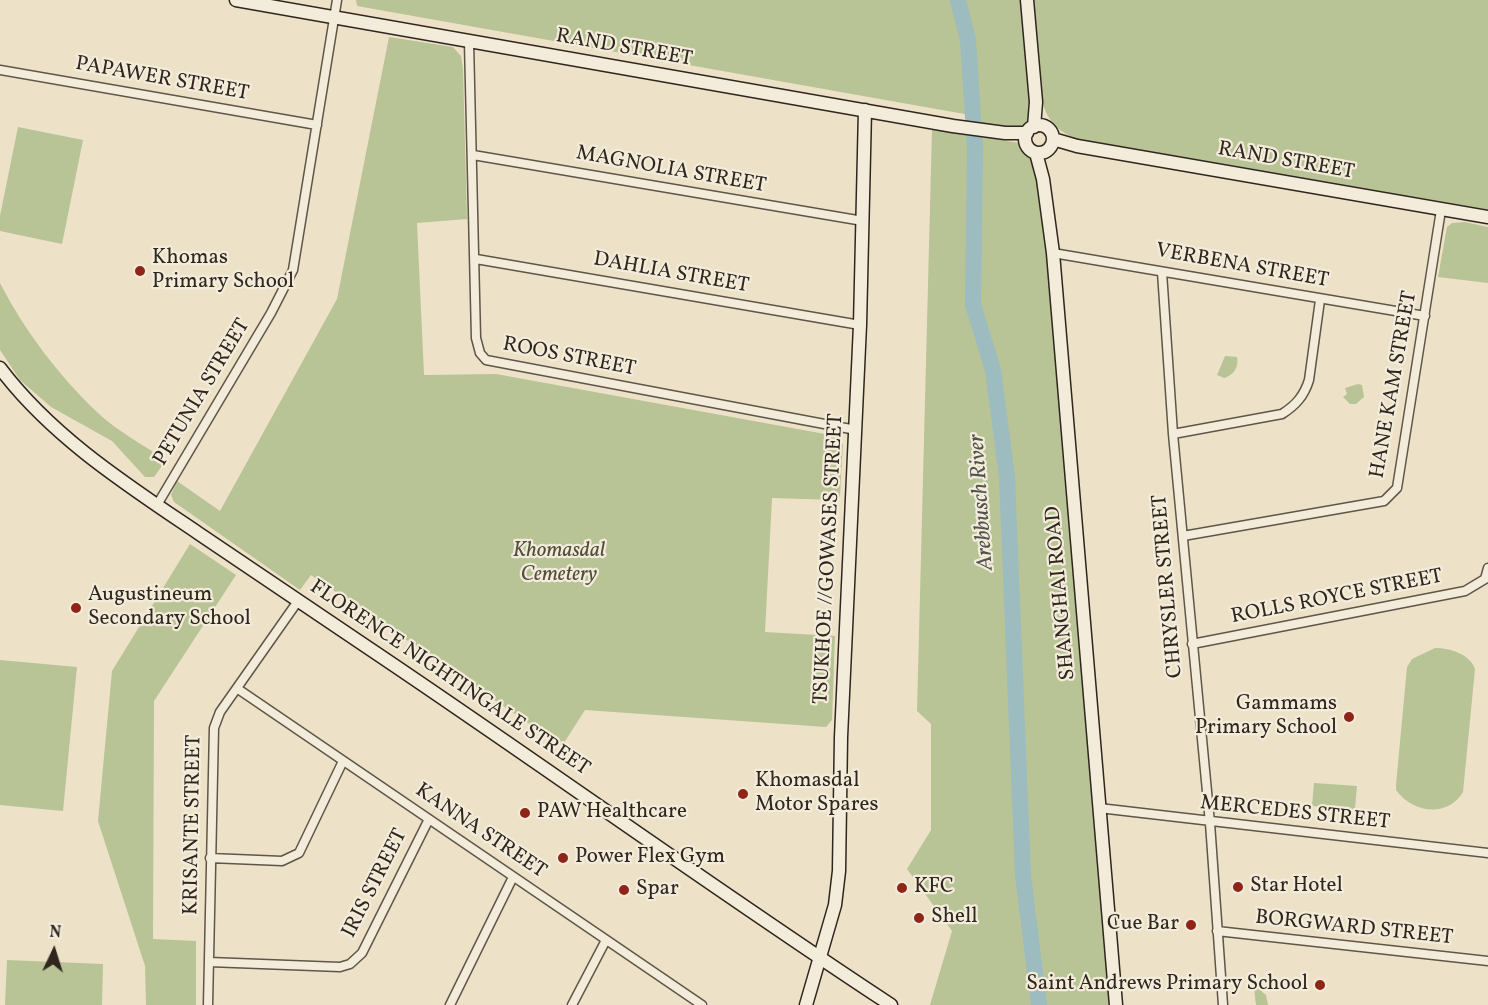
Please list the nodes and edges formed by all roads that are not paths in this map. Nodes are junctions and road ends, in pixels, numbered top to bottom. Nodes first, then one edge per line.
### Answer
1 (237, 0) edge
2 (337, 0) edge
3 (1026, 0) edge
4 (336, 18) junction
5 (469, 42) junction
6 (0, 70) edge
7 (865, 110) junction
8 (317, 125) junction
9 (1033, 132) junction
10 (1047, 148) junction
11 (473, 155) junction
12 (1441, 210) junction
13 (1488, 217) edge
14 (863, 221) junction
15 (1053, 253) junction
16 (476, 259) junction
17 (1162, 272) junction
18 (1320, 300) junction
19 (1425, 316) junction
20 (860, 325) junction
21 (0, 368) edge
22 (856, 430) junction
23 (1173, 434) junction
24 (157, 506) junction
25 (1183, 536) junction
26 (1488, 567) edge
27 (298, 601) junction
28 (1192, 644) junction
29 (238, 689) junction
30 (343, 761) junction
31 (1099, 808) junction
32 (429, 819) junction
33 (1210, 823) junction
34 (1488, 853) edge
35 (210, 858) junction
36 (513, 877) junction
37 (1216, 931) junction
38 (606, 940) junction
39 (821, 960) junction
40 (1488, 961) edge
41 (208, 962) junction
42 (697, 1004) edge
43 (208, 1005) edge
44 (450, 1005) edge
45 (572, 1005) edge
46 (806, 1005) edge
47 (891, 1005) edge
48 (1116, 1005) edge
49 (1223, 1005) edge

1 - 4 street, RAND STREET
2 - 4 street, PETUNIA STREET
3 - 9 street
4 - 5 street, RAND STREET
4 - 8 street, PETUNIA STREET
5 - 7 street, RAND STREET
5 - 11 street, ROOS STREET
6 - 8 street, PAPAWER STREET
7 - 9 street, RAND STREET
7 - 14 street, TSUKHOE //GOWASES STREET
8 - 24 street, PETUNIA STREET
9 - 10 street
9 - 10 street
10 - 12 street, RAND STREET
10 - 15 street, SHANGHAI ROAD
11 - 14 street, MAGNOLIA STREET
11 - 16 street, ROOS STREET
12 - 13 street, RAND STREET
12 - 19 street, HANE KAM STREET
14 - 20 street, TSUKHOE //GOWASES STREET
15 - 17 street, VERBENA STREET
15 - 31 street, SHANGHAI ROAD
16 - 20 street, DAHLIA STREET
16 - 22 street, ROOS STREET
17 - 18 street, VERBENA STREET
17 - 23 street, CHRYSLER STREET
18 - 19 street, VERBENA STREET
18 - 23 street
19 - 25 street, HANE KAM STREET
20 - 22 street, TSUKHOE //GOWASES STREET
21 - 24 street, FLORENCE NIGHTINGALE STREET
22 - 39 street, TSUKHOE //GOWASES STREET
23 - 25 street, CHRYSLER STREET
24 - 27 street, FLORENCE NIGHTINGALE STREET
25 - 28 street, CHRYSLER STREET
26 - 28 street, ROLLS ROYCE STREET
27 - 29 street, KRISANTE STREET
27 - 39 street, FLORENCE NIGHTINGALE STREET
28 - 33 street, CHRYSLER STREET
29 - 30 street, KANNA STREET
29 - 35 street, KRISANTE STREET
30 - 32 street, KANNA STREET
30 - 35 street
31 - 33 street, MERCEDES STREET
31 - 48 street, SHANGHAI ROAD
32 - 36 street, KANNA STREET
32 - 41 street, IRIS STREET
33 - 34 street, MERCEDES STREET
33 - 37 street, CHRYSLER STREET
35 - 41 street, KRISANTE STREET
36 - 38 street, KANNA STREET
36 - 44 street
37 - 40 street, BORGWARD STREET
37 - 49 street, CHRYSLER STREET
38 - 42 street, KANNA STREET
38 - 45 street
39 - 46 street, TSUKHOE //GOWASES STREET
39 - 47 street, FLORENCE NIGHTINGALE STREET
41 - 43 street, KRISANTE STREET

